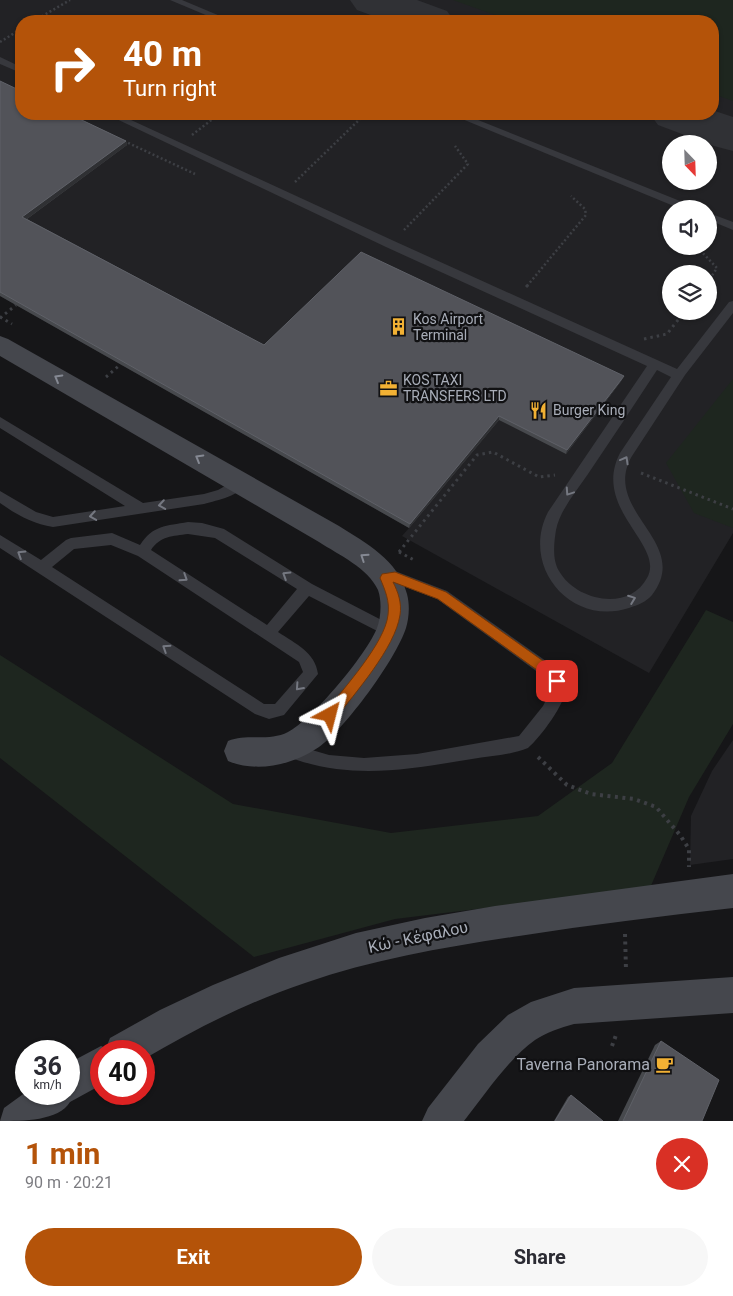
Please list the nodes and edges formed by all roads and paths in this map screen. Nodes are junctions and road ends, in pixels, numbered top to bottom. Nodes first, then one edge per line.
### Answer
1 (70, 0) edge
2 (174, 0) edge
3 (44, 15) edge
4 (212, 15) edge
5 (15, 33) edge
6 (0, 42) edge
7 (0, 60) edge
8 (15, 67) edge
9 (124, 120) edge
10 (358, 120) edge
11 (470, 120) edge
12 (454, 146) dead end
13 (282, 194) junction
14 (571, 196) dead end
15 (669, 200) edge
16 (717, 219) edge
17 (733, 226) edge
18 (390, 244) junction
19 (704, 255) edge
20 (713, 265) edge
21 (515, 301) junction
22 (733, 304) edge
23 (16, 305) edge
24 (0, 319) edge
25 (0, 345) edge
26 (121, 364) edge
27 (655, 364) junction
28 (679, 375) junction
29 (106, 377) dead end
30 (0, 422) edge
31 (621, 465) junction
32 (558, 474) dead end
33 (241, 482) junction
34 (0, 496) edge
35 (141, 508) junction
36 (733, 509) edge
37 (0, 541) edge
38 (143, 552) junction
39 (399, 552) dead end
40 (43, 567) junction
41 (386, 578) junction
42 (307, 588) junction
43 (390, 631) junction
44 (268, 634) junction
45 (524, 744) junction
46 (285, 749) junction
47 (239, 752) dead end
48 (685, 871) dead end
49 (733, 891) edge
50 (623, 903) junction
51 (733, 995) edge
52 (628, 1003) junction
53 (143, 1040) edge
54 (40, 1105) edge
55 (17, 1121) edge
56 (441, 1121) edge

1 - 3 path
2 - 4 lane
5 - 6 path
7 - 8 lane
9 - 13 lane
10 - 13 path
11 - 15 lane
12 - 18 path
13 - 18 lane
14 - 21 path
16 - 17 lane
18 - 21 lane
19 - 20 path
21 - 27 lane
22 - 28 lane
23 - 24 path
33 -> 25 street
26 - 29 path
27 - 28 lane
27 -> 31 lane
31 -> 28 lane
30 - 35 lane
31 - 36 path
32 - 39 path
33 -> 35 lane
41 -> 33 street
35 -> 34 lane
40 -> 37 lane
38 - 40 lane
42 -> 38 lane
38 -> 44 lane
44 -> 40 lane
41 - 43 street
41 - 45 lane
42 - 43 lane
42 - 44 lane
43 - 46 street
45 - 46 lane
45 - 48 path
46 - 47 street
49 - 50 street, Κώ - Κέφαλου
50 - 52 path
50 - 53 street, Κώ - Κέφαλου
51 - 52 street
52 - 56 street
54 - 55 street

